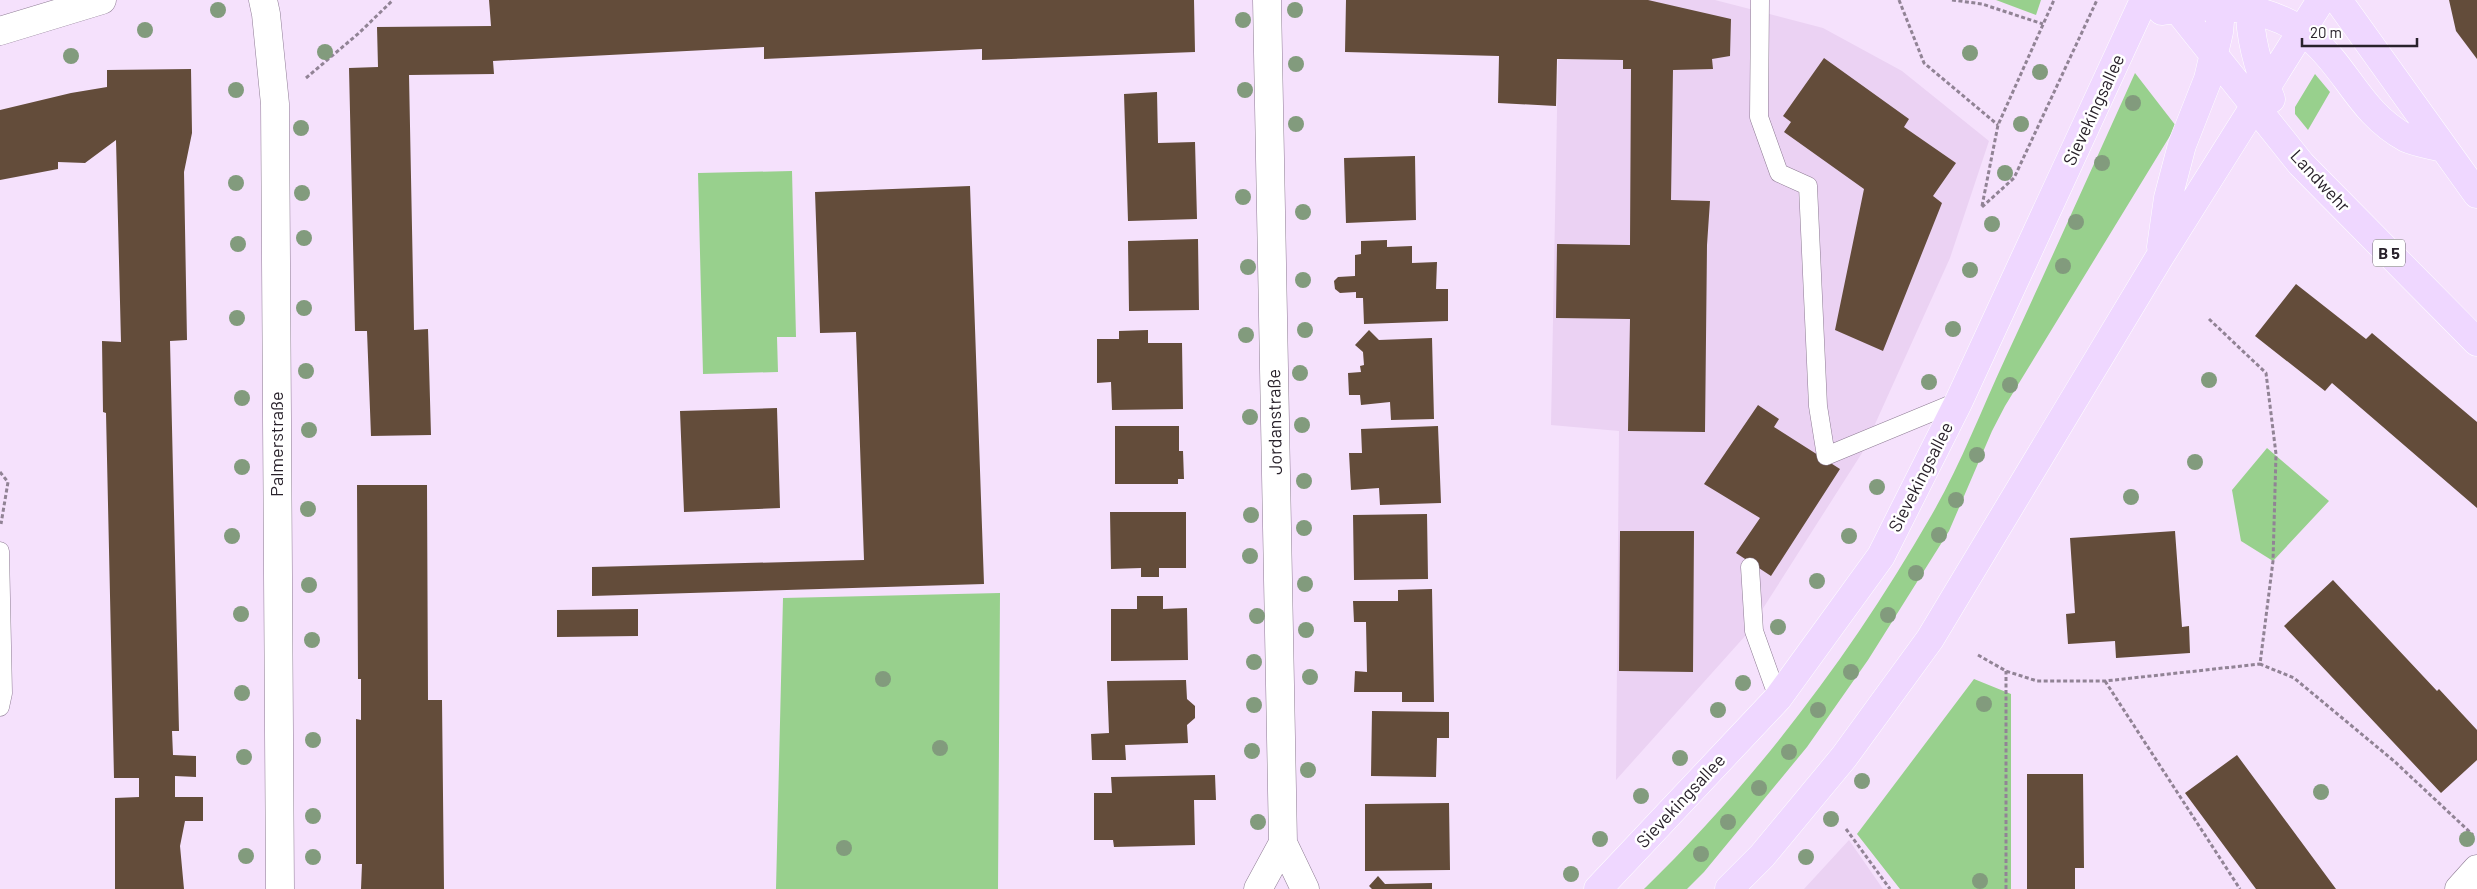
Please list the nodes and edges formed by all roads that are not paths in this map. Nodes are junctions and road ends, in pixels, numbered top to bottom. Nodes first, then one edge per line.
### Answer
1 (102, 0) edge
2 (262, 0) edge
3 (1267, 0) edge
4 (1760, 0) edge
5 (2321, 0) edge
6 (2338, 0) edge
7 (2222, 3) edge
8 (2173, 4) edge
9 (2249, 5) edge
10 (2140, 9) edge
11 (0, 31) edge
12 (2302, 31) junction
13 (2213, 56) junction
14 (2260, 97) junction
15 (2443, 148) junction
16 (2477, 194) edge
17 (2159, 258) junction
18 (2477, 342) edge
19 (1959, 401) junction
20 (0, 550) edge
21 (1750, 566) dead end
22 (1778, 698) junction
23 (0, 707) edge
24 (1283, 843) junction
25 (2477, 869) edge
26 (280, 889) edge
27 (1258, 889) edge
28 (1305, 889) edge
29 (1598, 889) edge
30 (1729, 889) edge
31 (2459, 889) edge

1 - 11 street
2 - 26 street, Palmerstraße
3 - 24 street, Jordanstraße
4 - 19 lane
5 - 12 main road
6 - 15 main road
7 - 8 main road
7 - 9 main road
7 - 13 main road
8 - 10 main road
8 - 13 main road, Landwehr / B 5
9 - 12 main road
9 - 14 main road
10 - 19 main road, Sievekingsallee
12 - 14 main road
12 - 15 main road
13 - 14 main road, Landwehr / B 5
13 - 17 main road
14 - 17 main road
14 - 18 main road, Landwehr / B 5
15 - 16 main road
17 - 30 main road
19 - 22 main road, Sievekingsallee
20 - 23 lane
21 - 22 lane
22 - 29 main road, Sievekingsallee
24 - 27 street, Jordanstraße
24 - 28 street, Jordanstraße
25 - 31 street

